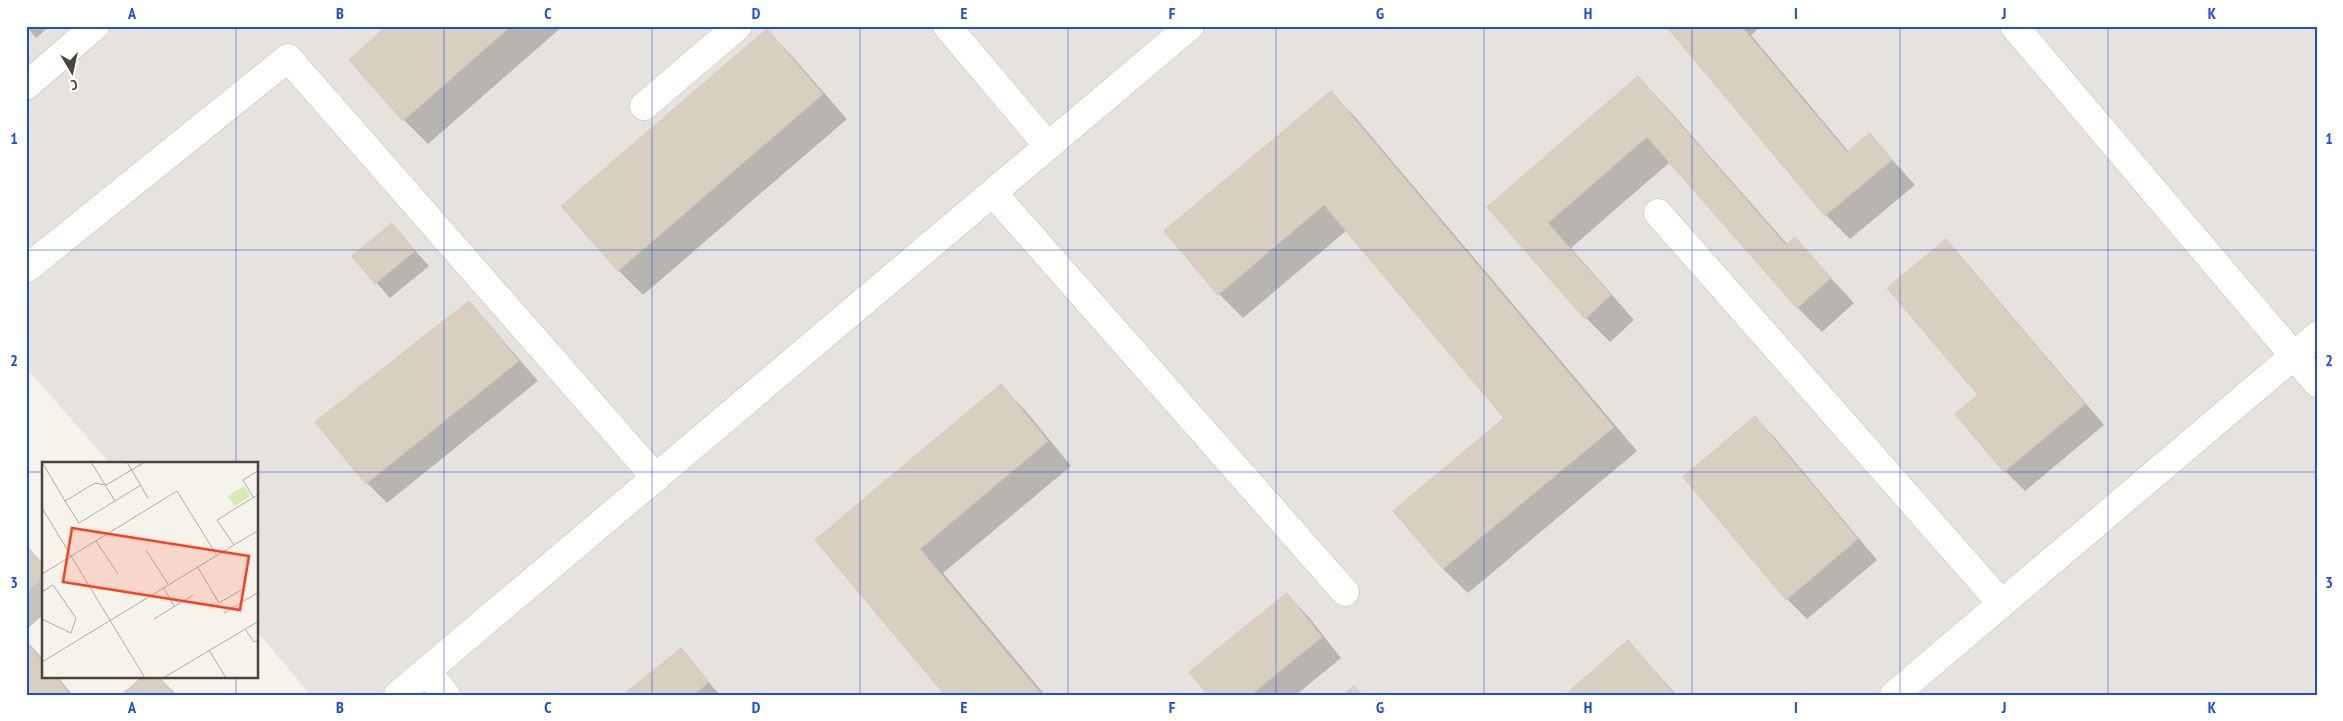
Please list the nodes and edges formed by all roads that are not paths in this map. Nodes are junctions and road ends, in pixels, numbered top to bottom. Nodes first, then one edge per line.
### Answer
1 (96, 26) edge
2 (738, 26) edge
3 (947, 26) edge
4 (1190, 26) edge
5 (2014, 26) edge
6 (26, 86) edge
7 (644, 106) dead end
8 (1048, 146) junction
9 (993, 193) junction
10 (1658, 213) dead end
11 (26, 269) edge
12 (2317, 336) edge
13 (2294, 356) junction
14 (2317, 383) edge
15 (656, 478) junction
16 (1345, 592) dead end
17 (2002, 604) junction
18 (427, 672) junction
19 (398, 695) edge
20 (446, 695) edge
21 (1894, 695) edge

1 - 6 lane
2 - 7 lane
3 - 8 lane
4 - 8 lane
5 - 13 lane
8 - 9 lane
9 - 15 lane
9 - 16 lane
10 - 17 lane
11 - 15 lane
12 - 13 lane
13 - 14 lane
13 - 17 lane
15 - 18 lane
17 - 21 lane
18 - 19 lane
18 - 20 lane

